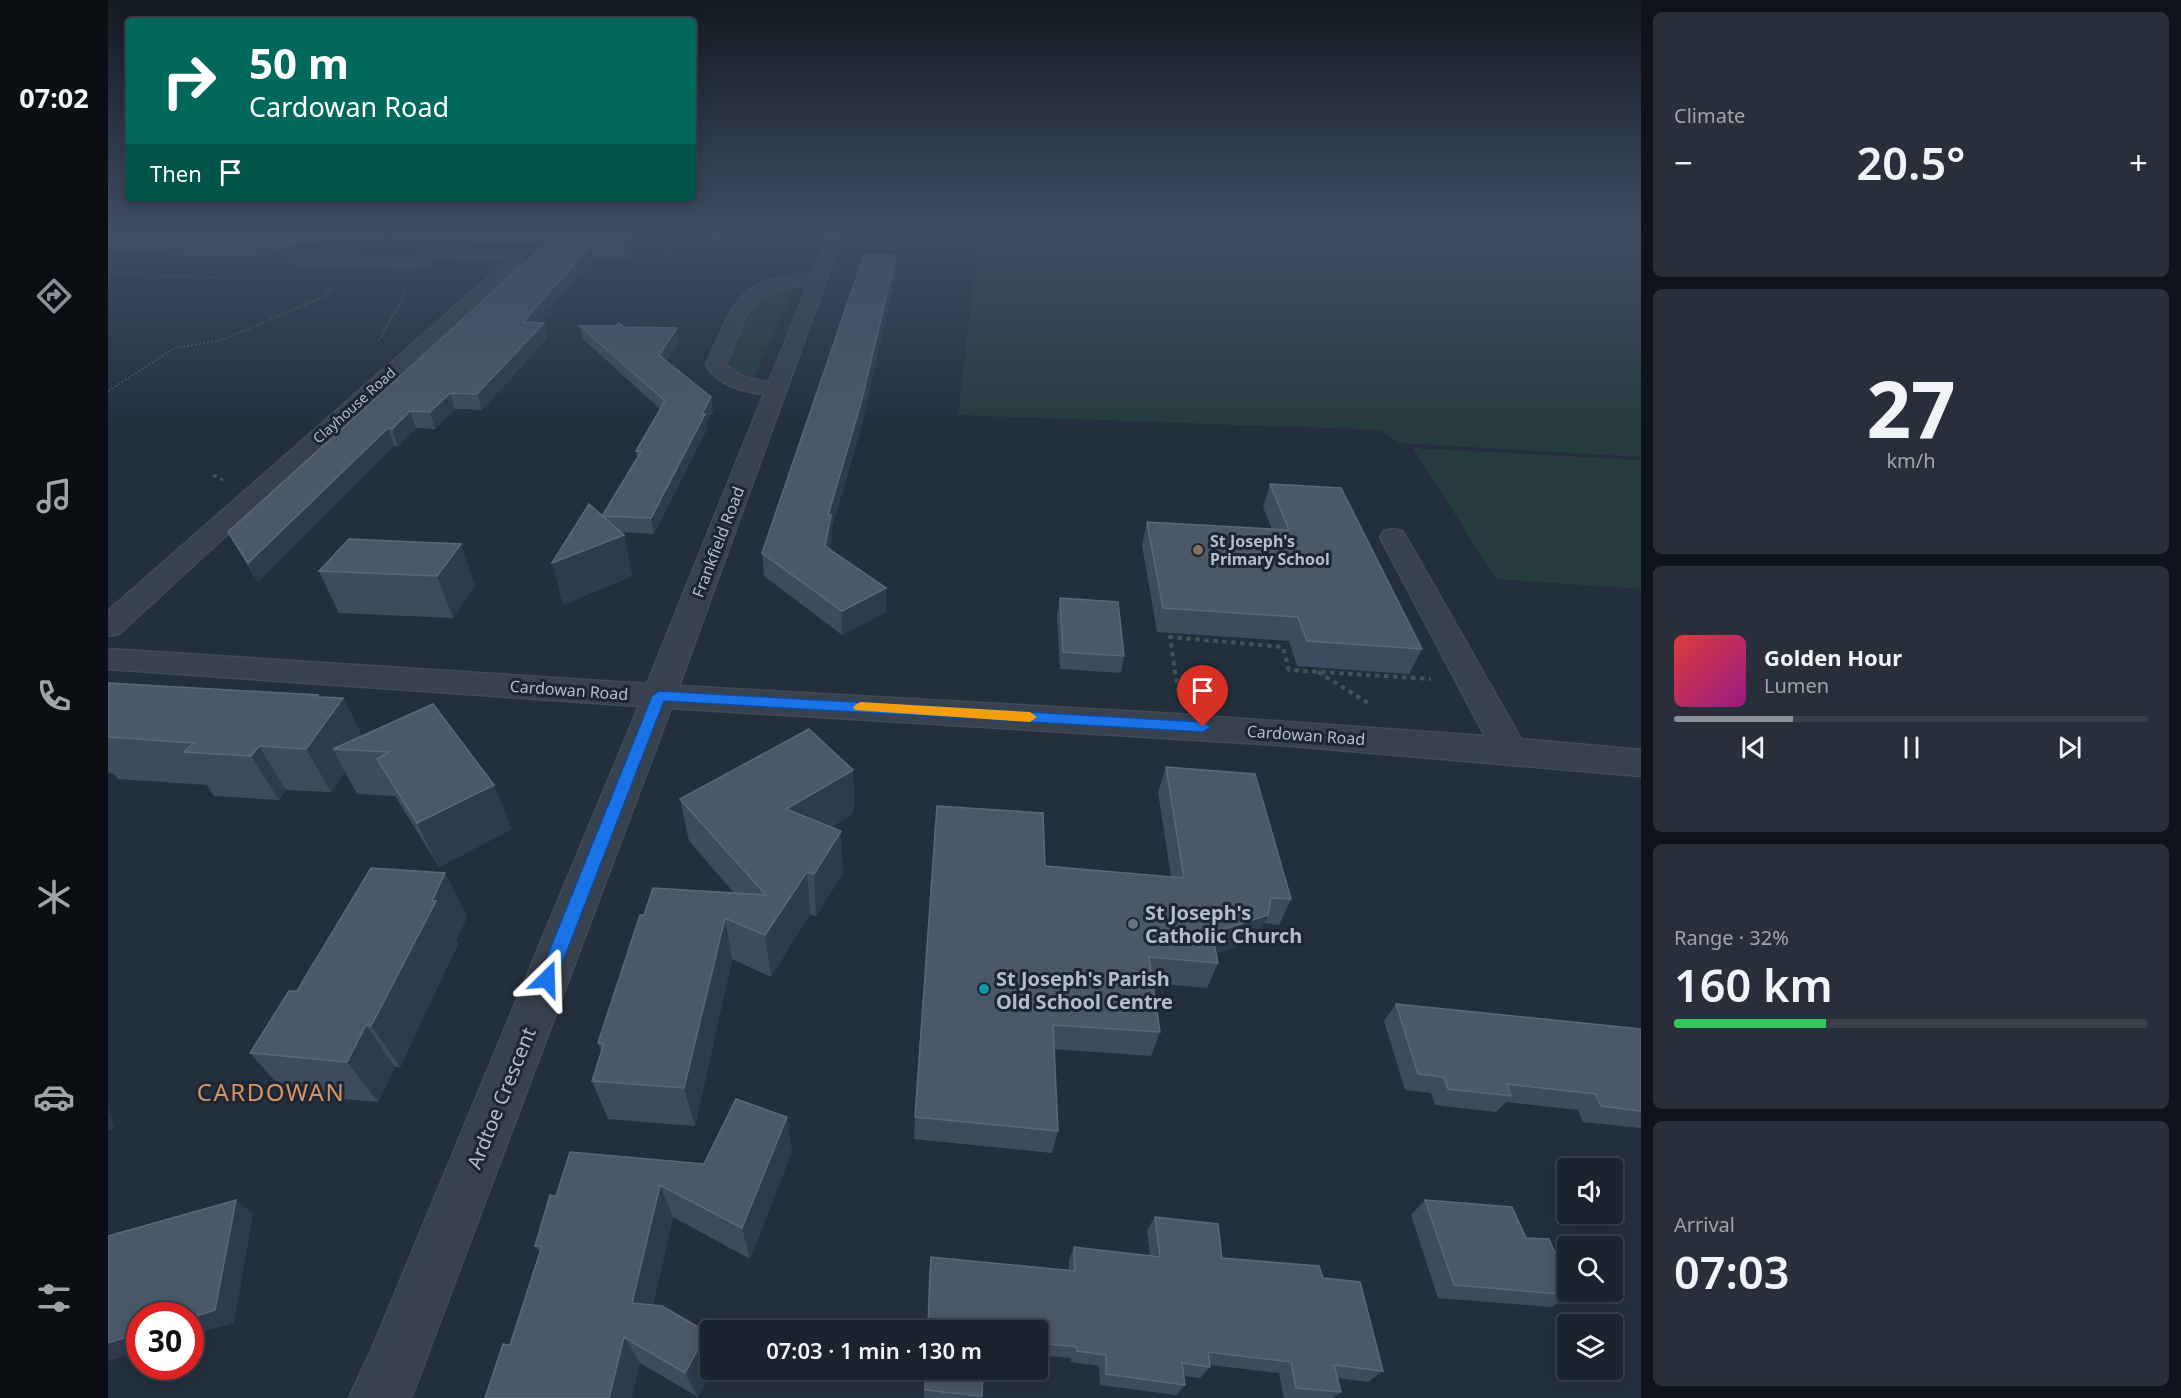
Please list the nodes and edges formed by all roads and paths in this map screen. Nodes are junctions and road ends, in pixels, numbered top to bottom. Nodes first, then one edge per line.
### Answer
1 (324, 296) edge
2 (403, 296) edge
3 (477, 296) edge
4 (750, 296) edge
5 (812, 296) edge
6 (375, 348) dead end
7 (777, 389) junction
8 (108, 391) edge
9 (1393, 537) dead end
10 (108, 627) edge
11 (108, 659) edge
12 (1472, 681) junction
13 (659, 696) junction
14 (1182, 726) junction
15 (1510, 750) junction
16 (1641, 763) edge
17 (379, 1398) edge

1 - 8 path
2 - 6 path
3 - 10 street, Clayhouse Road
4 - 7 street
5 - 7 street, Frankfield Road
7 - 13 street, Frankfield Road
9 - 12 street
11 - 13 street, Cardowan Road
12 - 14 path
12 - 15 street
13 - 14 street, Cardowan Road
13 - 17 street, Ardtoe Crescent
14 - 15 street, Cardowan Road
15 - 16 street, Cardowan Road

